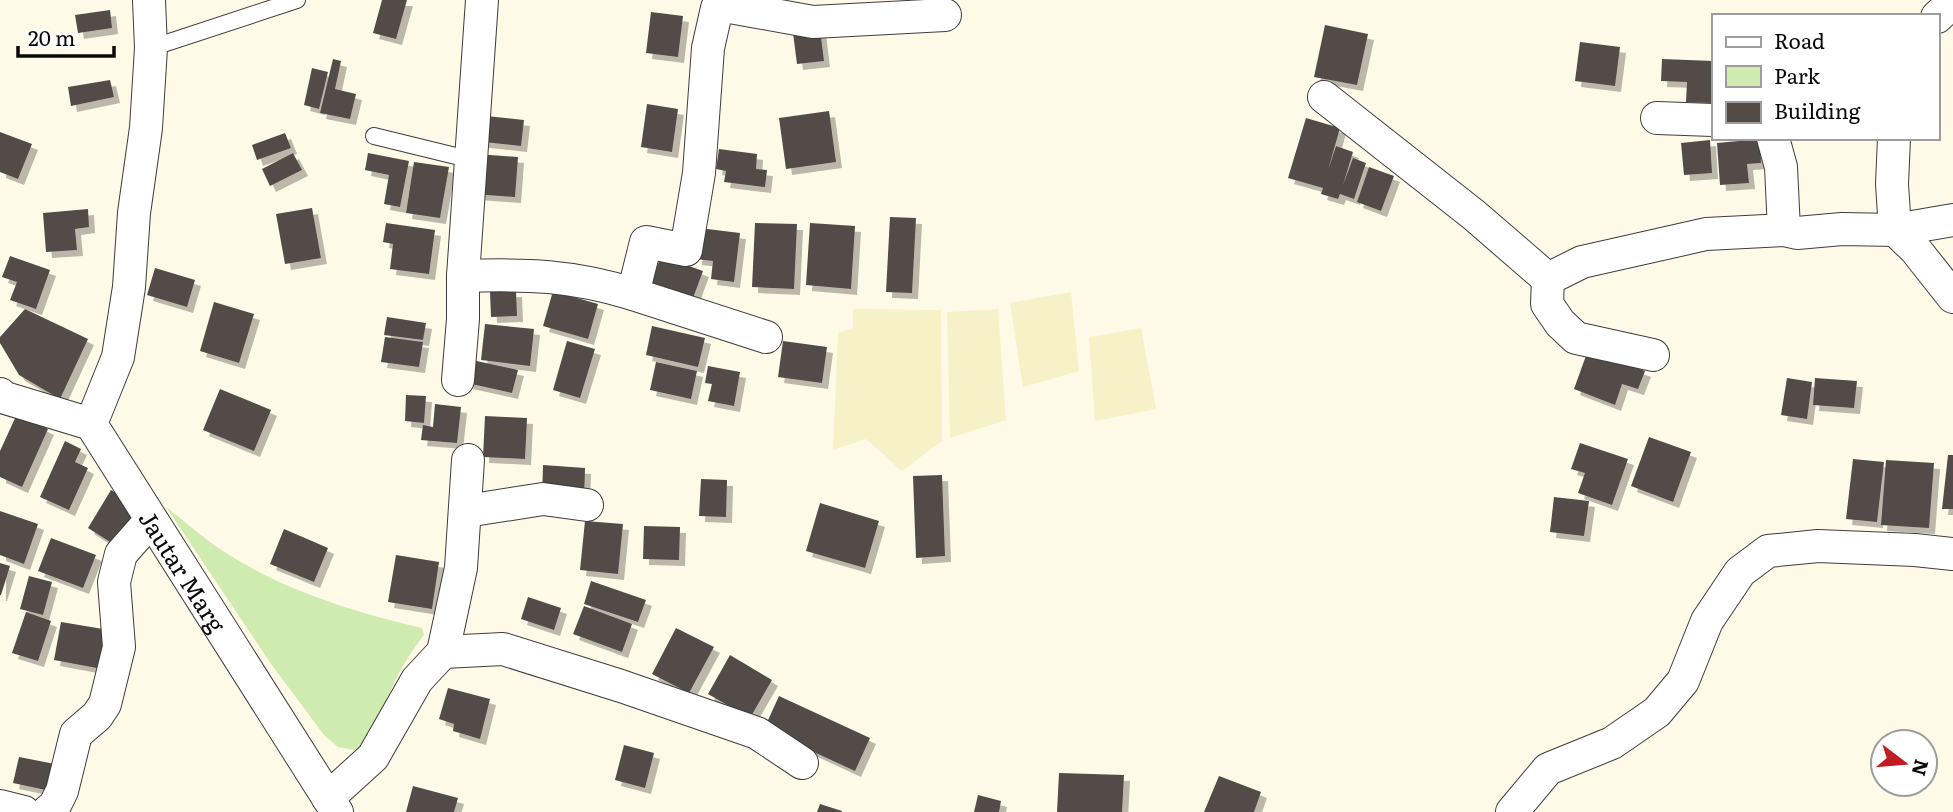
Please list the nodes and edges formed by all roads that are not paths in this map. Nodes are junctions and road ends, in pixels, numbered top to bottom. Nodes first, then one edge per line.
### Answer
1 (149, 0) edge
2 (297, 0) edge
3 (482, 0) edge
4 (1953, 2) edge
5 (945, 15) dead end
6 (1939, 15) edge
7 (151, 48) junction
8 (1324, 97) dead end
9 (1657, 118) dead end
10 (1712, 120) edge
11 (374, 136) dead end
12 (1774, 140) edge
13 (1894, 140) edge
14 (472, 160) junction
15 (1953, 220) edge
16 (1784, 230) junction
17 (1895, 230) junction
18 (463, 276) junction
19 (1548, 279) junction
20 (634, 294) junction
21 (1953, 297) edge
22 (766, 337) dead end
23 (1653, 355) dead end
24 (458, 380) dead end
25 (1, 397) edge
26 (92, 424) junction
27 (468, 460) dead end
28 (587, 505) dead end
29 (466, 511) junction
30 (151, 520) junction
31 (1953, 554) edge
32 (443, 652) junction
33 (802, 763) dead end
34 (332, 805) edge
35 (0, 806) edge
36 (24, 812) edge
37 (47, 812) edge
38 (1512, 812) edge

1 - 7 street
2 - 7 lane
3 - 14 street
4 - 6 street
5 - 20 street
7 - 26 street
8 - 19 street
9 - 10 street
11 - 14 lane
12 - 16 street
13 - 17 street
14 - 18 street
15 - 17 street
16 - 17 street
16 - 19 street
17 - 21 street
18 - 20 street
18 - 24 street
19 - 23 street
20 - 22 street
25 - 26 street
26 - 30 street, Jautar Marg
27 - 29 street
28 - 29 street
29 - 32 street
30 - 34 street, Jautar Marg
30 - 37 street
31 - 38 street
32 - 33 street
32 - 34 street
35 - 36 street

